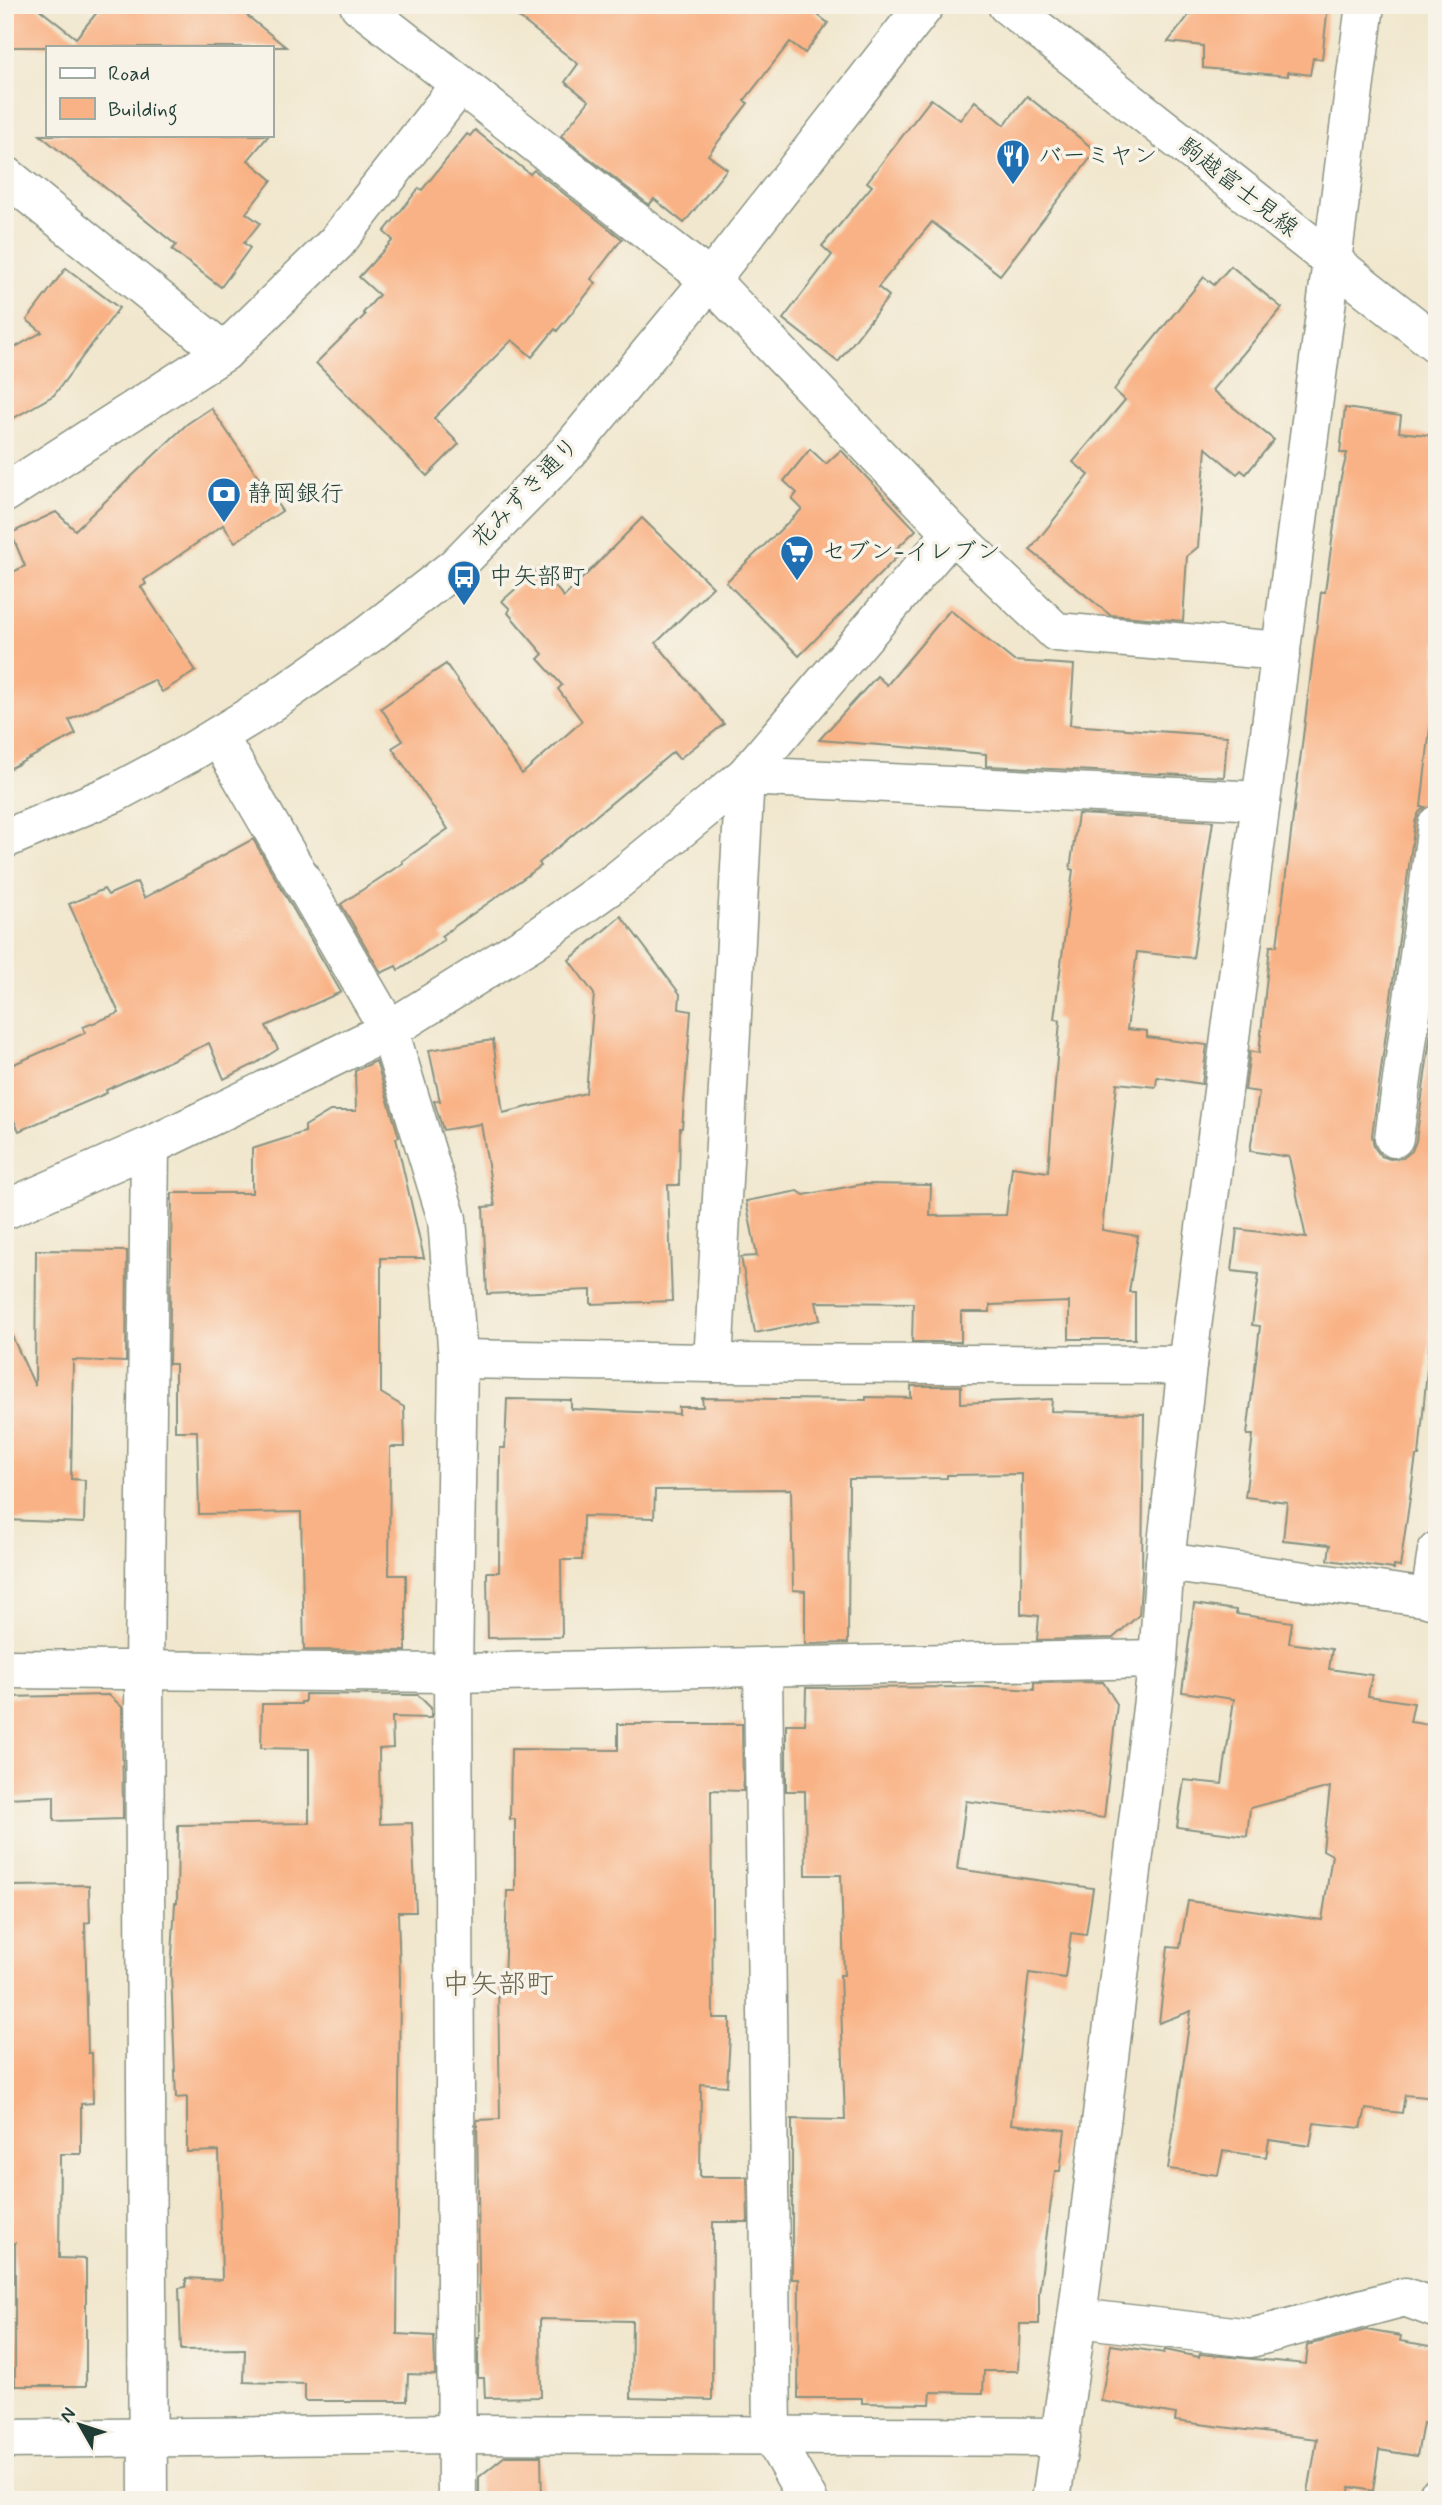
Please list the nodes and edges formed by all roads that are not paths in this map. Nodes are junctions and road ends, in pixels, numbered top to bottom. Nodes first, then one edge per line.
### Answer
1 (359, 5) edge
2 (925, 5) edge
3 (1007, 5) edge
4 (1366, 5) edge
5 (459, 86) junction
6 (5, 175) edge
7 (1332, 261) junction
8 (710, 281) junction
9 (1437, 344) edge
10 (224, 352) junction
11 (5, 493) edge
12 (952, 533) junction
13 (1281, 651) junction
14 (218, 736) junction
15 (745, 776) junction
16 (1261, 801) junction
17 (1437, 825) edge
18 (5, 839) edge
19 (389, 1030) junction
20 (1394, 1138) dead end
21 (150, 1146) junction
22 (5, 1210) edge
23 (457, 1359) junction
24 (712, 1363) junction
25 (1187, 1365) junction
26 (1437, 1551) edge
27 (1165, 1562) junction
28 (1433, 1599) edge
29 (1158, 1659) junction
30 (763, 1667) junction
31 (5, 1669) edge
32 (144, 1669) junction
33 (453, 1673) junction
34 (1437, 2309) edge
35 (1077, 2318) junction
36 (457, 2434) junction
37 (772, 2436) junction
38 (148, 2437) junction
39 (1061, 2437) junction
40 (5, 2439) edge
41 (148, 2500) edge
42 (457, 2500) edge
43 (807, 2500) edge
44 (1051, 2500) edge

1 - 5 street
2 - 8 street, 花みずき通り
3 - 7 street, 駒越富士見線
4 - 7 street
5 - 8 street
5 - 10 street
6 - 10 street
7 - 9 street, 駒越富士見線
7 - 13 street
8 - 12 street
8 - 14 street, 花みずき通り
10 - 11 street
12 - 13 street
12 - 15 street
13 - 16 street
14 - 18 street, 花みずき通り
14 - 19 street
15 - 16 street
15 - 19 street
15 - 24 street
16 - 25 street
17 - 20 street
19 - 21 street
19 - 23 street
21 - 22 street
21 - 32 street
23 - 24 street
23 - 33 street
24 - 25 street
25 - 27 street
26 - 28 street
27 - 28 street
27 - 29 street
29 - 30 street
29 - 35 street
30 - 33 street
30 - 37 street
31 - 32 street
32 - 33 street
32 - 38 street
33 - 36 street
34 - 35 street
35 - 39 street
36 - 37 street
36 - 38 street
36 - 42 street
37 - 39 street
37 - 43 street
38 - 40 street
38 - 41 street
39 - 44 street

